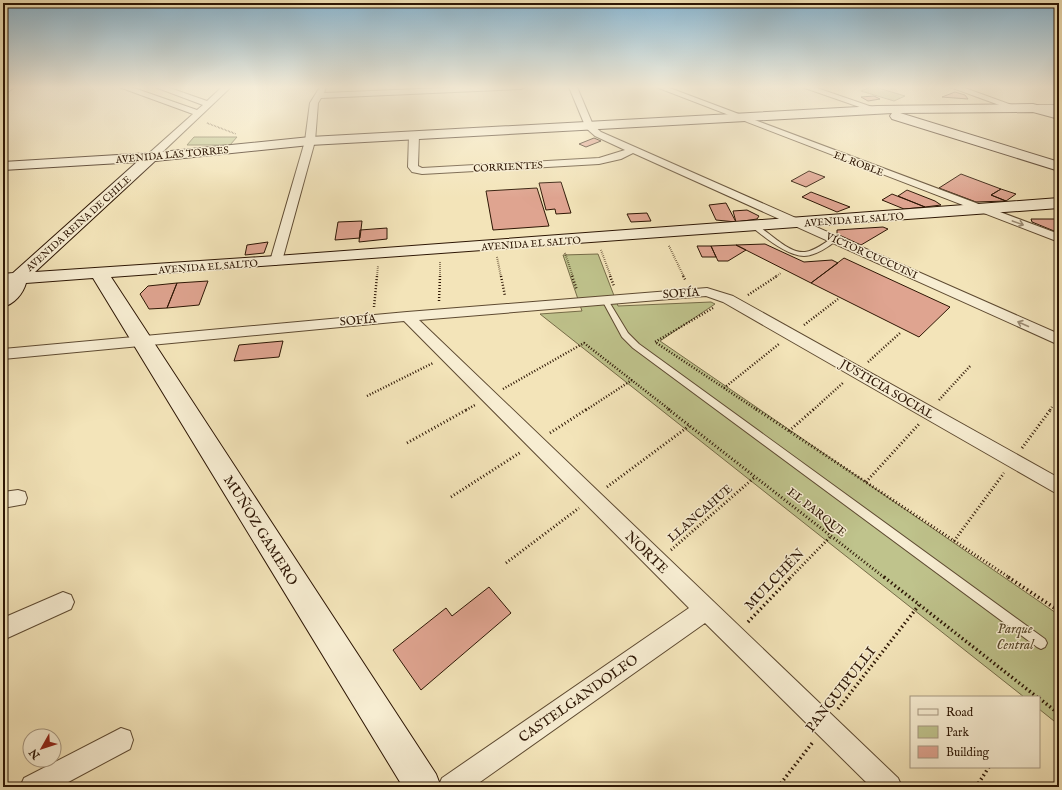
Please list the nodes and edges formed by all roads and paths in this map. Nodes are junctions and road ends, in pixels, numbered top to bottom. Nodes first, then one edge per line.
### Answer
1 (187, 124) edge
2 (215, 124) edge
3 (312, 124) edge
4 (615, 124) joint
5 (757, 124) edge
6 (935, 124) edge
7 (589, 126) junction
8 (414, 135) junction
9 (310, 141) junction
10 (619, 142) junction
11 (266, 145) junction
12 (635, 149) junction
13 (151, 157) junction
14 (3, 166) edge
15 (1059, 167) edge
16 (1059, 203) edge
17 (981, 209) junction
18 (800, 223) junction
19 (754, 226) junction
20 (663, 233) junction
21 (597, 238) junction
22 (1059, 238) edge
23 (835, 239) junction
24 (561, 240) junction
25 (495, 245) junction
26 (440, 249) junction
27 (379, 254) junction
28 (276, 261) junction
29 (99, 273) junction
30 (781, 273) dead end
31 (8, 280) edge
32 (691, 292) junction
33 (726, 298) junction
34 (612, 299) junction
35 (3, 301) edge
36 (582, 302) junction
37 (507, 308) junction
38 (439, 313) junction
39 (407, 316) junction
40 (373, 319) junction
41 (141, 339) junction
42 (1059, 340) edge
43 (584, 343) dead end
44 (3, 354) edge
45 (447, 355) junction
46 (367, 396) dead end
47 (755, 477) junction
48 (1059, 487) edge
49 (831, 536) junction
50 (657, 562) junction
51 (63, 602) dead end
52 (919, 605) junction
53 (706, 609) junction
54 (1059, 611) edge
55 (3, 629) edge
56 (734, 637) junction
57 (1041, 643) dead end
58 (1035, 696) edge
59 (1040, 700) edge
60 (1059, 714) edge
61 (825, 726) junction
62 (121, 740) dead end
63 (988, 768) edge
64 (33, 787) edge
65 (423, 787) edge
66 (451, 787) edge
67 (778, 787) edge
68 (889, 787) edge
69 (976, 787) edge

1 - 13 street, AVENIDA REINA DE CHILE
2 - 11 path
3 - 9 street
4 - 7 street, AVENIDA LAS TORRES
4 - 10 street
5 - 17 street, EL ROBLE
6 - 15 street
7 - 8 street, AVENIDA LAS TORRES
7 - 10 street, VÍCTOR CUCCUINI
8 - 9 street, AVENIDA LAS TORRES
8 - 12 street, CORRIENTES
9 - 11 street, AVENIDA LAS TORRES
9 - 28 street
10 - 12 street, VÍCTOR CUCCUINI
11 - 13 street, AVENIDA LAS TORRES
12 - 18 street, VÍCTOR CUCCUINI
13 - 14 street, AVENIDA LAS TORRES
13 - 31 street, AVENIDA REINA DE CHILE
16 - 17 street, AVENIDA EL SALTO
17 - 18 street, AVENIDA EL SALTO
17 -> 22 street, EL ROBLE
18 - 19 street, AVENIDA EL SALTO
18 - 23 street, VÍCTOR CUCCUINI
19 - 20 street, AVENIDA EL SALTO
19 - 23 lane
20 - 21 street, AVENIDA EL SALTO
20 - 32 path
21 - 24 street, AVENIDA EL SALTO
21 - 34 path
42 -> 23 street, VÍCTOR CUCCUINI
24 - 25 street, AVENIDA EL SALTO
24 - 36 path
25 - 26 street, AVENIDA EL SALTO
25 - 37 path
26 - 27 street, AVENIDA EL SALTO
26 - 38 path
27 - 28 street, AVENIDA EL SALTO
27 - 40 path
28 - 29 street, AVENIDA EL SALTO
29 - 31 street, AVENIDA EL SALTO
29 - 41 street, MUÑOZ GAMERO
30 - 33 path
31 - 35 street, AVENIDA REINA DE CHILE
32 - 33 street, SOFÍA
32 - 34 street, SOFÍA
33 - 48 street, JUSTICIA SOCIAL
33 - 54 path
34 - 36 street, SOFÍA
34 - 57 lane
36 - 37 street, SOFÍA
37 - 38 street, SOFÍA
38 - 39 street, SOFÍA
39 - 40 street, SOFÍA
39 - 45 street, NORTE
40 - 41 street, SOFÍA
41 - 44 street, SOFÍA
41 - 65 street, MUÑOZ GAMERO
43 - 47 path, EL PARQUE
45 - 46 path
45 - 50 street, NORTE
47 - 49 path, EL PARQUE
47 - 50 path, LLANCAHUE
49 - 52 path, EL PARQUE
49 - 56 path, MULCHÉN
50 - 53 street, NORTE
51 - 55 street
52 - 58 path, EL PARQUE
52 - 61 path, PANGUIPULLI
53 - 56 street, NORTE
53 - 66 street, CASTELGANDOLFO
56 - 61 street, NORTE
59 - 60 path, EL PARQUE
61 - 67 path, PANGUIPULLI
61 - 68 street, NORTE
62 - 64 street
63 - 69 path

